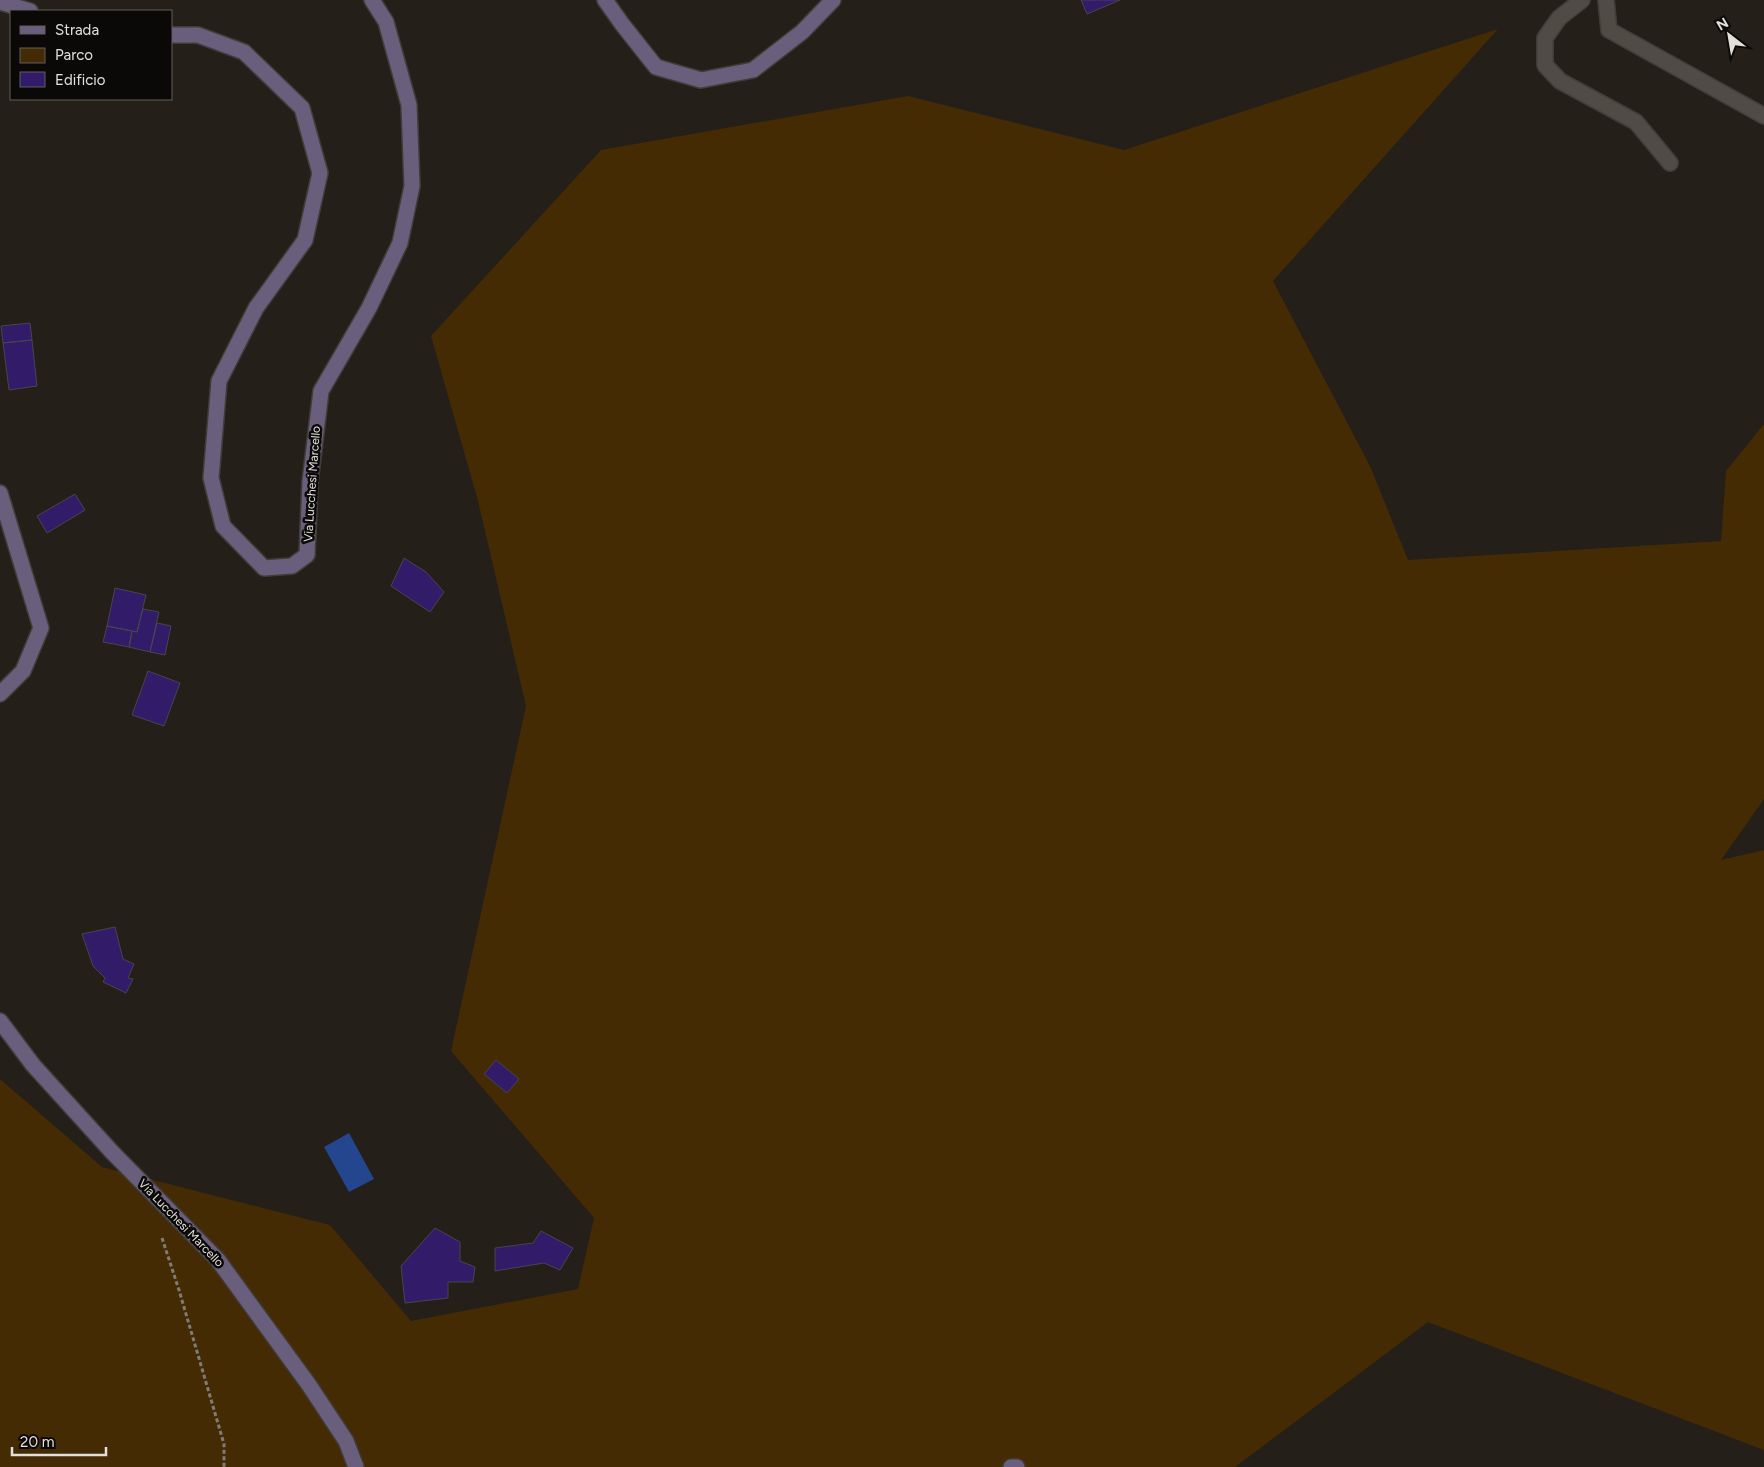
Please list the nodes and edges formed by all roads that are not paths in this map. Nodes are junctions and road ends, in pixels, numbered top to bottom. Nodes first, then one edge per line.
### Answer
1 (372, 0) edge
2 (606, 0) edge
3 (833, 0) edge
4 (1582, 0) edge
5 (1606, 0) edge
6 (0, 2) edge
7 (27, 10) edge
8 (172, 36) edge
9 (1764, 116) edge
10 (1670, 163) dead end
11 (0, 493) edge
12 (0, 694) edge
13 (0, 1021) edge
14 (356, 1467) edge
15 (1010, 1467) edge
16 (1017, 1467) edge

1 - 8 street, Via Lucchesi Marcello
2 - 3 street
4 - 10 street
5 - 9 street
6 - 7 street
11 - 12 street
13 - 14 street, Via Lucchesi Marcello
15 - 16 street

